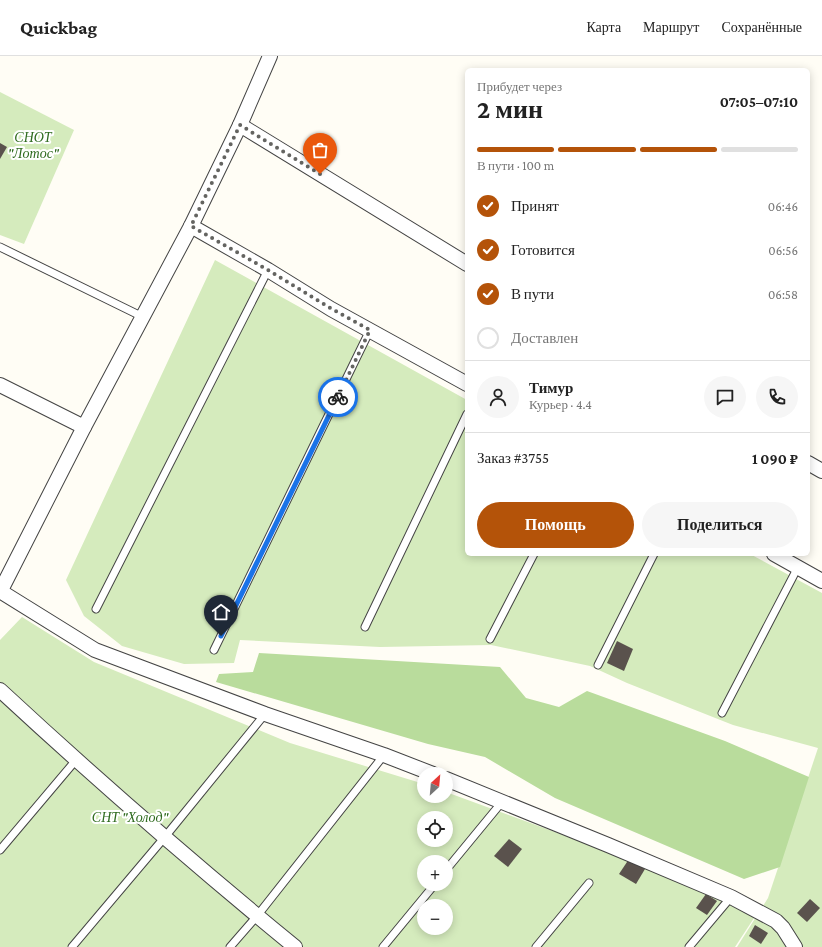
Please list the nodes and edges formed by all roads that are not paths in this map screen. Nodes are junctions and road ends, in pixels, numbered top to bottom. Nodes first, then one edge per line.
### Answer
1 (270, 56) edge
2 (240, 125) junction
3 (191, 226) junction
4 (0, 247) edge
5 (465, 263) edge
6 (268, 270) junction
7 (143, 317) junction
8 (370, 330) junction
9 (465, 383) edge
10 (0, 385) edge
11 (465, 418) edge
12 (84, 426) junction
13 (810, 464) edge
14 (822, 471) edge
15 (533, 556) edge
16 (653, 556) edge
17 (778, 556) edge
18 (798, 567) junction
19 (822, 581) edge
20 (0, 591) edge
21 (96, 609) dead end
22 (365, 627) dead end
23 (490, 639) dead end
24 (214, 650) dead end
25 (598, 665) dead end
26 (0, 690) edge
27 (722, 713) dead end
28 (265, 714) junction
29 (384, 755) junction
30 (76, 760) junction
31 (417, 768) edge
32 (453, 782) edge
33 (502, 802) junction
34 (164, 838) junction
35 (0, 850) edge
36 (453, 862) edge
37 (589, 884) dead end
38 (429, 891) edge
39 (731, 897) junction
40 (256, 916) junction
41 (72, 947) edge
42 (230, 947) edge
43 (294, 947) edge
44 (383, 947) edge
45 (536, 947) edge
46 (689, 947) edge
47 (795, 947) edge

1 - 2 street
2 - 3 street
2 - 5 street
3 - 6 street
3 - 7 street
4 - 7 lane
6 - 8 street
6 - 21 lane
7 - 12 street
8 - 9 street
8 - 24 lane
10 - 12 street
11 - 22 lane
12 - 20 street
13 - 14 street
15 - 23 lane
16 - 25 lane
17 - 18 street
18 - 19 street
18 - 27 lane
20 - 28 street
26 - 30 street
28 - 29 street
28 - 34 lane
29 - 31 street
29 - 40 lane
30 - 34 street
30 - 35 lane
32 - 33 street
33 - 36 lane
33 - 39 street
34 - 40 street
34 - 41 lane
37 - 45 lane
38 - 44 lane
39 - 46 lane
39 - 47 street
40 - 42 lane
40 - 43 street

